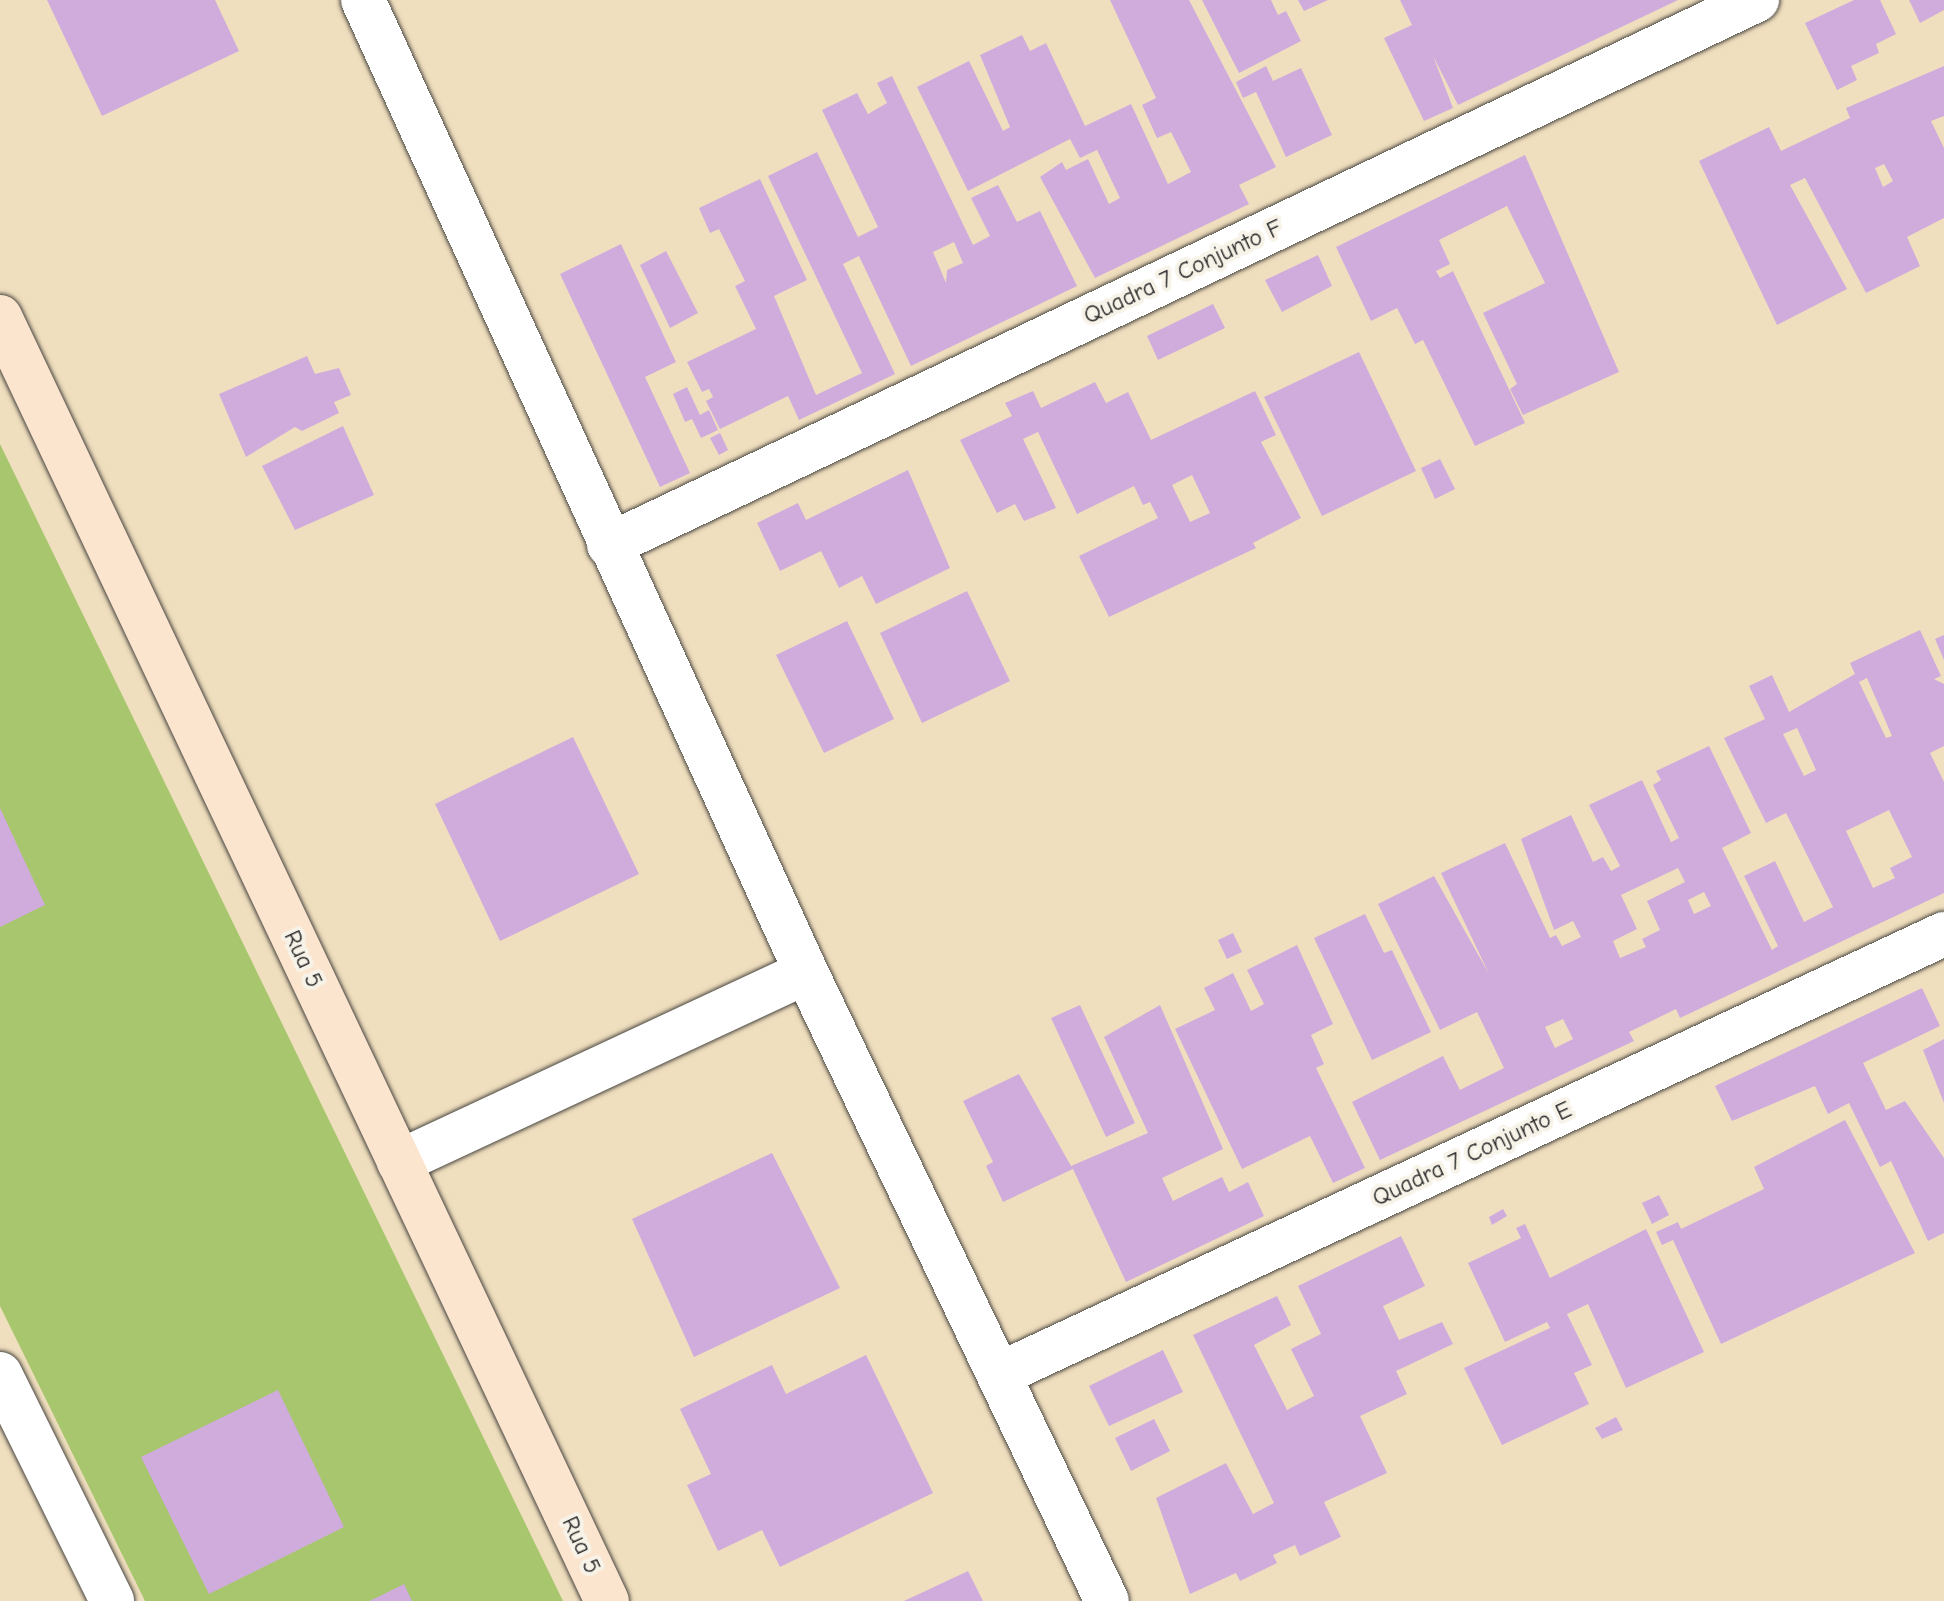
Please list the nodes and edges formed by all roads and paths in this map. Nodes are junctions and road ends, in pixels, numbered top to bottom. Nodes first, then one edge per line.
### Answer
1 (363, 0) edge
2 (1757, 0) edge
3 (4, 337) edge
4 (609, 545) junction
5 (1944, 934) edge
6 (806, 972) junction
7 (399, 1162) junction
8 (0, 1374) edge
9 (1000, 1374) junction
10 (112, 1601) edge
11 (607, 1601) edge
12 (1107, 1601) edge

1 - 4 street
2 - 4 street, Quadra 7 Conjunto F
3 - 7 street, Rua 5
4 - 6 street
5 - 9 street, Quadra 7 Conjunto E
6 - 7 street
6 - 9 street
7 - 11 street, Rua 5
8 - 10 street
9 - 12 street

